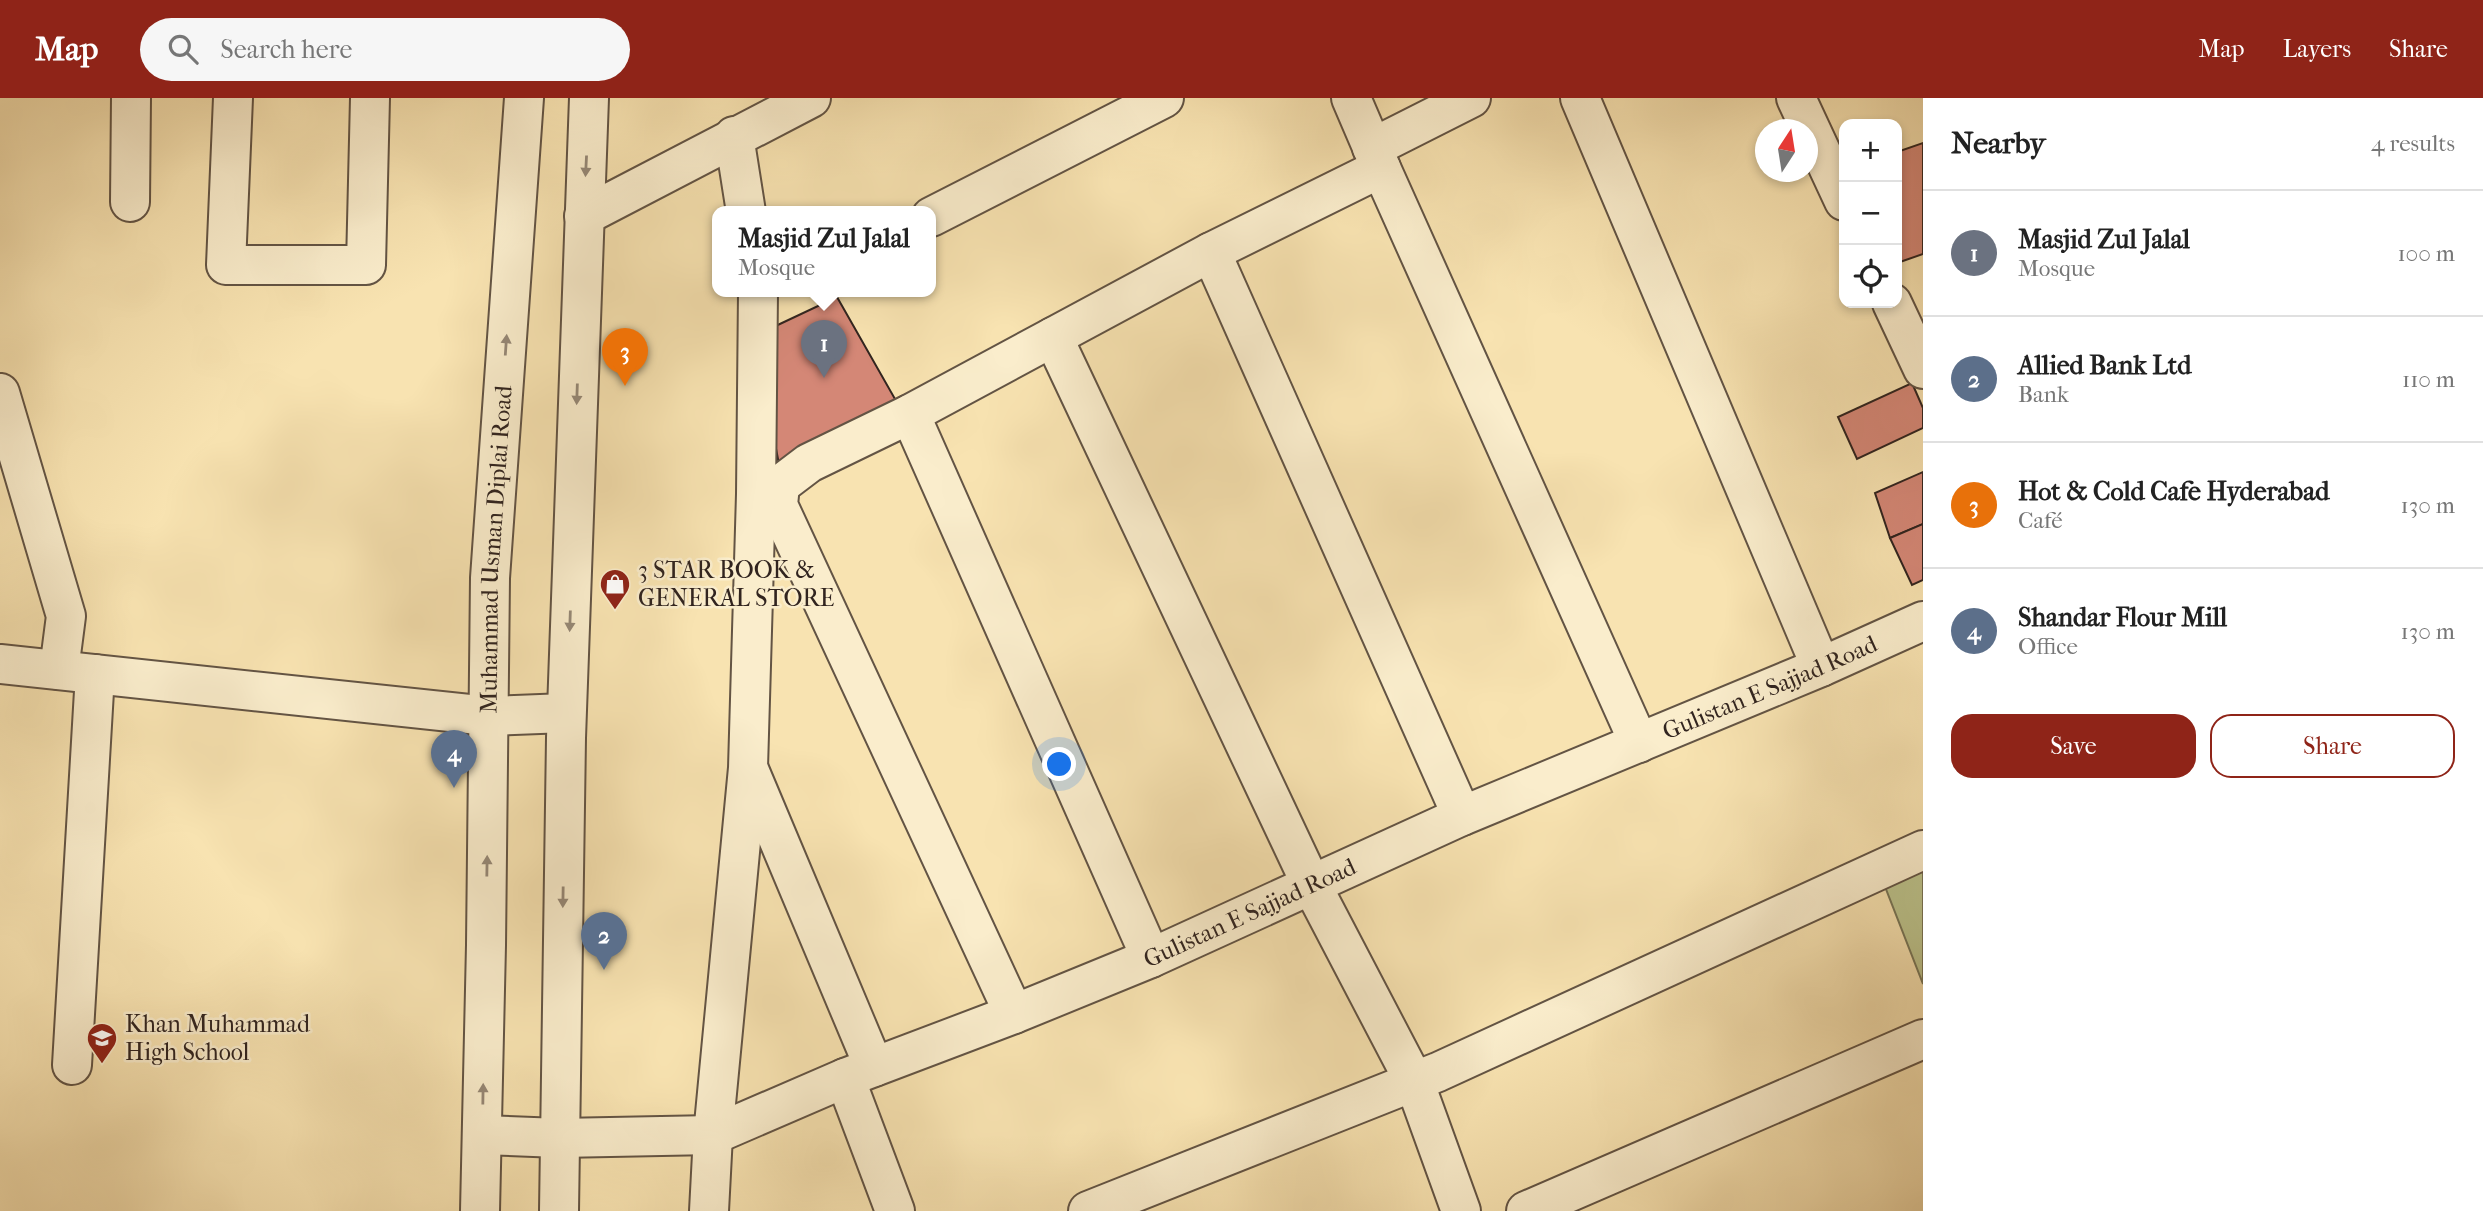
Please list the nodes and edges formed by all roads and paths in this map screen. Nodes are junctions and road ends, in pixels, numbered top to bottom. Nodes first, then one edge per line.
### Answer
1 (131, 98) edge
2 (233, 98) edge
3 (370, 98) edge
4 (524, 98) edge
5 (589, 98) edge
6 (811, 98) edge
7 (1164, 98) edge
8 (1351, 98) edge
9 (1471, 98) edge
10 (1580, 98) edge
11 (1796, 98) edge
12 (734, 136) junction
13 (1377, 158) junction
14 (1839, 190) edge
15 (130, 202) dead end
16 (745, 206) edge
17 (936, 214) edge
18 (584, 216) junction
19 (1211, 252) junction
20 (758, 297) edge
21 (1894, 308) edge
22 (1053, 337) junction
23 (1923, 369) edge
24 (0, 393) edge
25 (910, 414) junction
26 (1923, 621) edge
27 (0, 664) edge
28 (1821, 667) junction
29 (78, 672) junction
30 (566, 713) junction
31 (488, 716) junction
32 (1639, 743) junction
33 (748, 768) junction
34 (1462, 816) junction
35 (1923, 850) edge
36 (1311, 884) junction
37 (1151, 958) junction
38 (1014, 1014) junction
39 (1923, 1039) edge
40 (72, 1065) dead end
41 (859, 1073) junction
42 (1414, 1081) junction
43 (482, 1135) junction
44 (713, 1135) junction
45 (559, 1138) junction
46 (480, 1211) edge
47 (559, 1211) edge
48 (709, 1211) edge
49 (895, 1211) edge
50 (1088, 1211) edge
51 (1461, 1211) edge
52 (1526, 1211) edge

1 - 15 street
2 - 3 street
31 -> 4 street, Muhammad Usman Diplai Road
5 -> 18 street
6 - 12 street
7 - 17 street
8 - 13 street
9 - 13 street
10 - 28 street
11 - 14 street
12 - 16 street
12 - 18 street
13 - 19 street
13 - 32 street
18 -> 30 street
19 - 22 street
19 - 34 street
20 - 33 street
21 - 23 street
22 - 25 street
22 - 36 street
24 - 29 street
25 - 37 street
25 - 38 street
26 - 28 street, Gulistan E Sajjad Road
27 - 29 street
28 - 32 street, Gulistan E Sajjad Road
29 - 31 street
29 - 40 street
30 - 31 street
30 -> 45 street
43 -> 31 street, Muhammad Usman Diplai Road
32 - 34 street, Gulistan E Sajjad Road
33 - 41 street
33 - 44 street
34 - 36 street, Gulistan E Sajjad Road
35 - 42 street
36 - 37 street, Gulistan E Sajjad Road
36 - 42 street
37 - 38 street, Gulistan E Sajjad Road
38 - 41 street, Gulistan E Sajjad Road
39 - 52 street
41 - 44 street, Gulistan E Sajjad Road
41 - 49 street
42 - 50 street
42 - 51 street
43 - 45 street, Gulistan E Sajjad Road
43 - 46 street, Muhammad Usman Diplai Road
44 - 45 street, Gulistan E Sajjad Road
44 - 48 street
45 - 47 street

